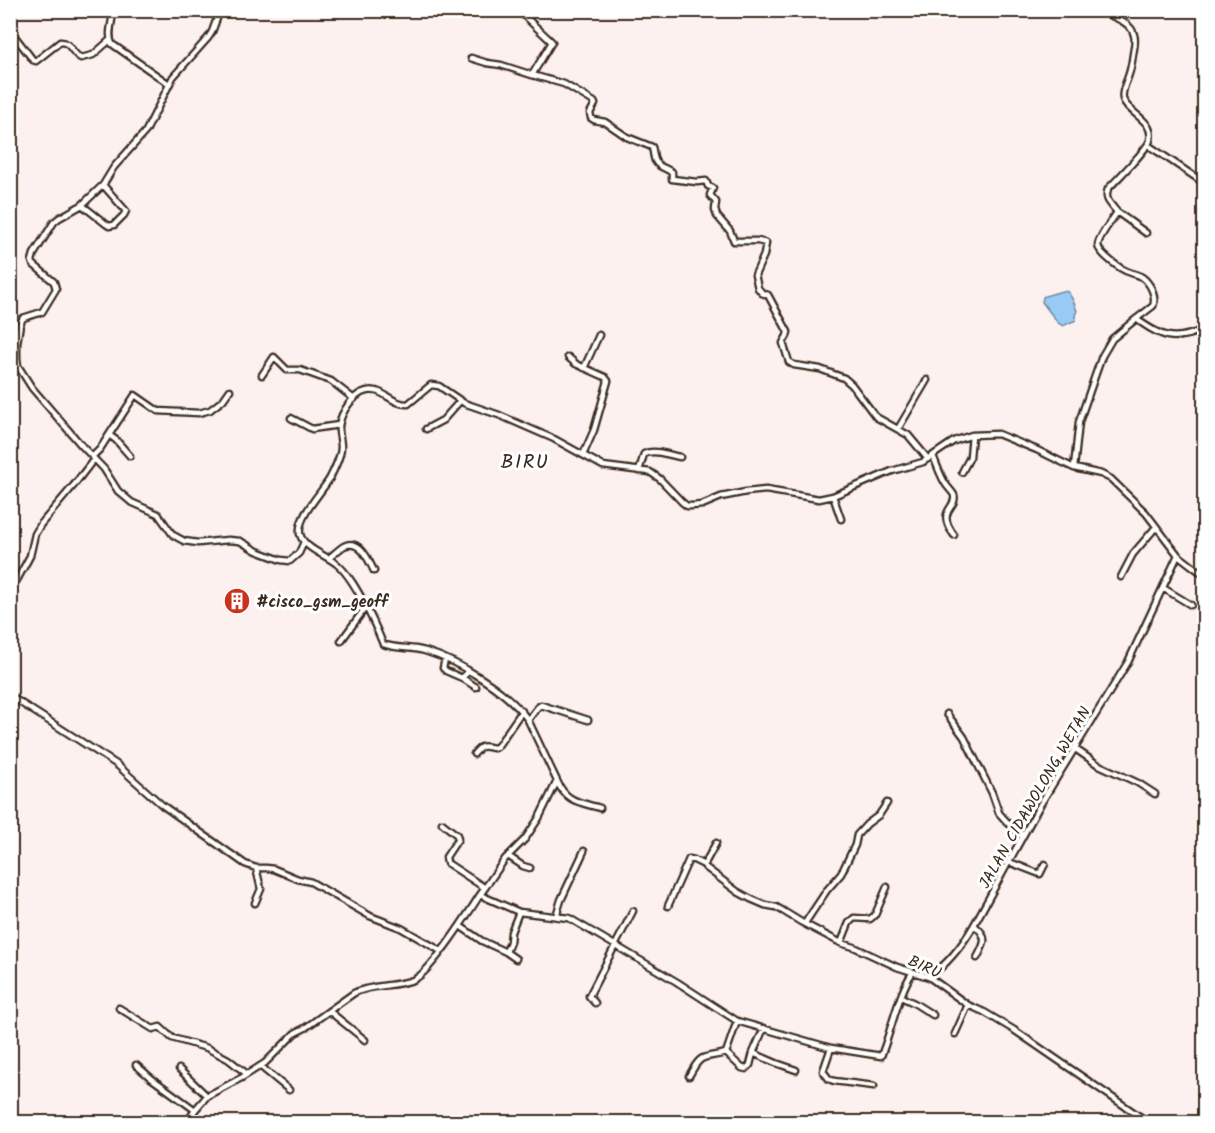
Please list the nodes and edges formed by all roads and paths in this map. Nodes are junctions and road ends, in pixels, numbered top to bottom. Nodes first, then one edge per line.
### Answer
1 (113, 10) edge
2 (220, 10) edge
3 (518, 10) edge
4 (1097, 10) edge
5 (10, 30) edge
6 (110, 40) junction
7 (471, 58) dead end
8 (532, 75) junction
9 (169, 84) junction
10 (1148, 145) junction
11 (1204, 183) edge
12 (103, 185) junction
13 (82, 205) junction
14 (1117, 212) junction
15 (1146, 233) dead end
16 (1136, 319) junction
17 (1204, 329) edge
18 (599, 335) dead end
19 (14, 357) edge
20 (568, 357) dead end
21 (584, 368) junction
22 (262, 375) dead end
23 (927, 380) dead end
24 (230, 390) dead end
25 (354, 399) junction
26 (460, 401) junction
27 (291, 418) dead end
28 (339, 425) junction
29 (426, 429) dead end
30 (898, 429) junction
31 (109, 435) junction
32 (972, 435) junction
33 (583, 455) junction
34 (130, 456) dead end
35 (680, 457) dead end
36 (93, 458) junction
37 (931, 458) junction
38 (1074, 468) junction
39 (639, 471) junction
40 (962, 472) dead end
41 (833, 496) junction
42 (841, 519) dead end
43 (1156, 527) junction
44 (954, 535) dead end
45 (304, 542) junction
46 (1178, 555) junction
47 (328, 558) junction
48 (374, 571) dead end
49 (1204, 575) edge
50 (1121, 578) dead end
51 (10, 588) edge
52 (1163, 588) junction
53 (1191, 605) dead end
54 (366, 607) junction
55 (341, 641) dead end
56 (445, 659) junction
57 (469, 671) junction
58 (462, 678) junction
59 (476, 687) dead end
60 (10, 696) edge
61 (522, 711) junction
62 (947, 714) dead end
63 (528, 720) junction
64 (588, 720) dead end
65 (1074, 748) junction
66 (474, 754) dead end
67 (557, 780) junction
68 (1155, 794) dead end
69 (887, 803) dead end
70 (600, 808) dead end
71 (442, 823) dead end
72 (1023, 836) junction
73 (716, 843) dead end
74 (584, 851) dead end
75 (508, 856) junction
76 (1009, 862) junction
77 (1045, 864) dead end
78 (704, 865) junction
79 (256, 868) junction
80 (530, 868) dead end
81 (887, 887) dead end
82 (485, 888) junction
83 (480, 895) junction
84 (255, 903) dead end
85 (668, 906) dead end
86 (633, 911) dead end
87 (519, 912) junction
88 (559, 917) junction
89 (805, 923) junction
90 (974, 925) junction
91 (460, 926) junction
92 (841, 943) junction
93 (615, 945) junction
94 (441, 951) junction
95 (506, 952) junction
96 (977, 958) dead end
97 (516, 959) dead end
98 (913, 972) junction
99 (929, 977) junction
100 (901, 997) junction
101 (595, 1004) dead end
102 (968, 1005) junction
103 (119, 1008) dead end
104 (329, 1011) junction
105 (933, 1015) dead end
106 (737, 1021) junction
107 (764, 1028) junction
108 (955, 1034) dead end
109 (365, 1040) dead end
110 (831, 1048) junction
111 (726, 1053) junction
112 (753, 1053) junction
113 (136, 1065) dead end
114 (260, 1066) junction
115 (179, 1069) dead end
116 (796, 1070) dead end
117 (247, 1074) junction
118 (689, 1076) dead end
119 (874, 1086) dead end
120 (289, 1090) dead end
121 (207, 1096) junction
122 (195, 1110) junction
123 (187, 1122) edge
124 (1148, 1122) edge

1 - 6 street
2 - 9 street
3 - 8 street
4 - 10 street
5 - 6 street
6 - 9 street
7 - 8 street
8 - 30 street
9 - 12 street
10 - 11 street
10 - 14 street
12 - 13 street
12 - 13 street
13 - 19 street
14 - 15 street
14 - 16 street
16 - 17 street
16 - 38 street
18 - 21 street
19 - 36 street
20 - 21 street
21 - 33 street
22 - 25 street
23 - 30 street
24 - 31 street
25 - 26 street
25 - 28 street
26 - 29 street
26 - 33 street
27 - 28 street
28 - 45 street
30 - 37 street
31 - 34 street
31 - 36 street
32 - 37 street
32 - 38 street
32 - 40 street
33 - 39 street
35 - 39 street
36 - 45 street
36 - 51 street
37 - 41 street
37 - 44 street
38 - 43 street
39 - 41 street
41 - 42 street
43 - 46 street
43 - 50 street
45 - 47 street
46 - 49 street
46 - 52 street
47 - 48 street
47 - 54 street
52 - 53 street
52 - 65 street, JALAN CIDAWOLONG WETAN
54 - 55 street
54 - 56 street
56 - 57 street
56 - 58 street
57 - 58 street
57 - 61 street
58 - 59 street
60 - 79 street
61 - 63 street
61 - 66 street
62 - 72 street
63 - 64 street
63 - 67 street
65 - 68 street
65 - 72 street, JALAN CIDAWOLONG WETAN
67 - 70 street
67 - 75 street
69 - 89 street
71 - 82 street
72 - 76 street, JALAN CIDAWOLONG WETAN
73 - 78 street
74 - 88 street
75 - 80 street
75 - 82 street
76 - 77 street
76 - 90 street, JALAN CIDAWOLONG WETAN
78 - 85 street
78 - 89 street, BIRU
79 - 84 street
79 - 94 street
81 - 92 street
82 - 83 street
83 - 87 street
83 - 91 street
86 - 93 street
87 - 88 street
87 - 95 street
88 - 93 street
89 - 92 street, BIRU
90 - 96 street
90 - 99 street, JALAN CIDAWOLONG WETAN
91 - 94 street
91 - 95 street
92 - 98 street, BIRU
93 - 101 street
93 - 106 street
94 - 104 street
95 - 97 street
98 - 99 street, BIRU
98 - 100 street
99 - 102 street, BIRU
100 - 105 street
100 - 110 street
102 - 108 street
102 - 124 street, BIRU
103 - 117 street
104 - 109 street
104 - 114 street
106 - 107 street
106 - 111 street
107 - 110 street
107 - 112 street
110 - 119 street
111 - 112 street
111 - 118 street
112 - 116 street
113 - 122 street
114 - 117 street
114 - 120 street
115 - 121 street
117 - 121 street
121 - 122 street
122 - 123 street

